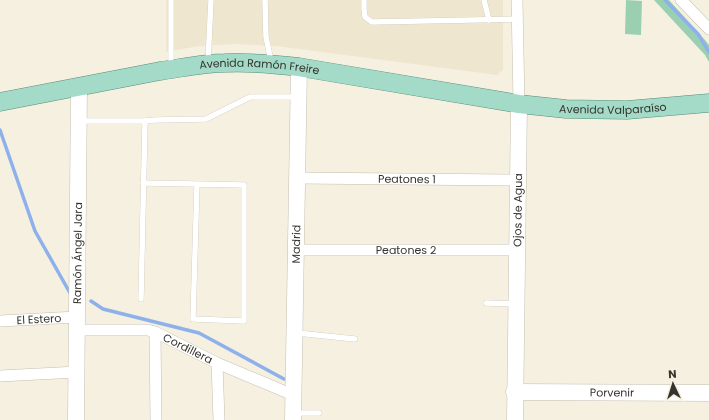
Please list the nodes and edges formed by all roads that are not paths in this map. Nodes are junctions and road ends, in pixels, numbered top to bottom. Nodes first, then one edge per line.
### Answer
1 (171, 0) edge
2 (211, 0) edge
3 (265, 0) edge
4 (364, 0) edge
5 (484, 0) edge
6 (517, 0) edge
7 (681, 0) edge
8 (518, 19) junction
9 (489, 20) junction
10 (709, 28) edge
11 (208, 64) junction
12 (272, 64) junction
13 (299, 67) junction
14 (171, 69) junction
15 (79, 86) junction
16 (298, 97) junction
17 (0, 102) edge
18 (708, 103) edge
19 (519, 104) junction
20 (79, 121) junction
21 (145, 121) junction
22 (297, 178) junction
23 (517, 180) junction
24 (143, 183) junction
25 (197, 184) junction
26 (296, 250) junction
27 (516, 250) junction
28 (141, 299) dead end
29 (486, 303) dead end
30 (516, 304) junction
31 (0, 320) edge
32 (77, 323) junction
33 (155, 332) junction
34 (294, 333) junction
35 (355, 339) dead end
36 (217, 363) junction
37 (77, 372) junction
38 (0, 376) edge
39 (514, 392) junction
40 (709, 393) edge
41 (293, 395) junction
42 (319, 413) dead end
43 (293, 417) edge
44 (76, 420) edge
45 (156, 420) edge
46 (219, 420) edge
47 (515, 420) edge

1 - 14 lane
2 - 11 lane
3 - 12 lane
4 - 9 lane
5 - 9 lane
6 - 8 street, Ojos de Agua
7 - 10 street
8 - 9 lane
8 - 19 street, Ojos de Agua
11 - 12 main road, Avenida Ramón Freire
11 - 14 main road, Avenida Ramón Freire
12 - 13 main road, Avenida Ramón Freire
13 - 16 street, Madrid
13 - 19 main road, Avenida Ramón Freire
14 - 15 main road, Avenida Ramón Freire
15 - 17 main road, Avenida Ramón Freire
15 - 20 street, Ramón Ángel Jara
16 - 21 lane
16 - 22 street, Madrid
18 - 19 main road, Avenida Valparaíso
19 - 23 street, Ojos de Agua
20 - 21 lane
20 - 32 street, Ramón Ángel Jara
21 - 24 lane
22 - 23 street, Peatones 1
22 - 26 street, Madrid
23 - 27 street, Ojos de Agua
24 - 25 lane
24 - 28 lane
25 - 25 lane
26 - 27 street, Peatones 2
26 - 34 street, Madrid
27 - 30 street, Ojos de Agua
29 - 30 lane
30 - 39 street, Ojos de Agua
31 - 32 street, El Estero
32 - 33 street, Cordillera
32 - 37 street, Ramón Ángel Jara
33 - 36 street, Cordillera
33 - 45 street
34 - 35 lane
34 - 41 street, Madrid
36 - 41 street, Cordillera
36 - 46 street
37 - 38 street
37 - 44 street, Ramón Ángel Jara
39 - 40 street, Porvenir
39 - 47 street, Ojos de Agua
41 - 43 street, Madrid
42 - 43 lane

